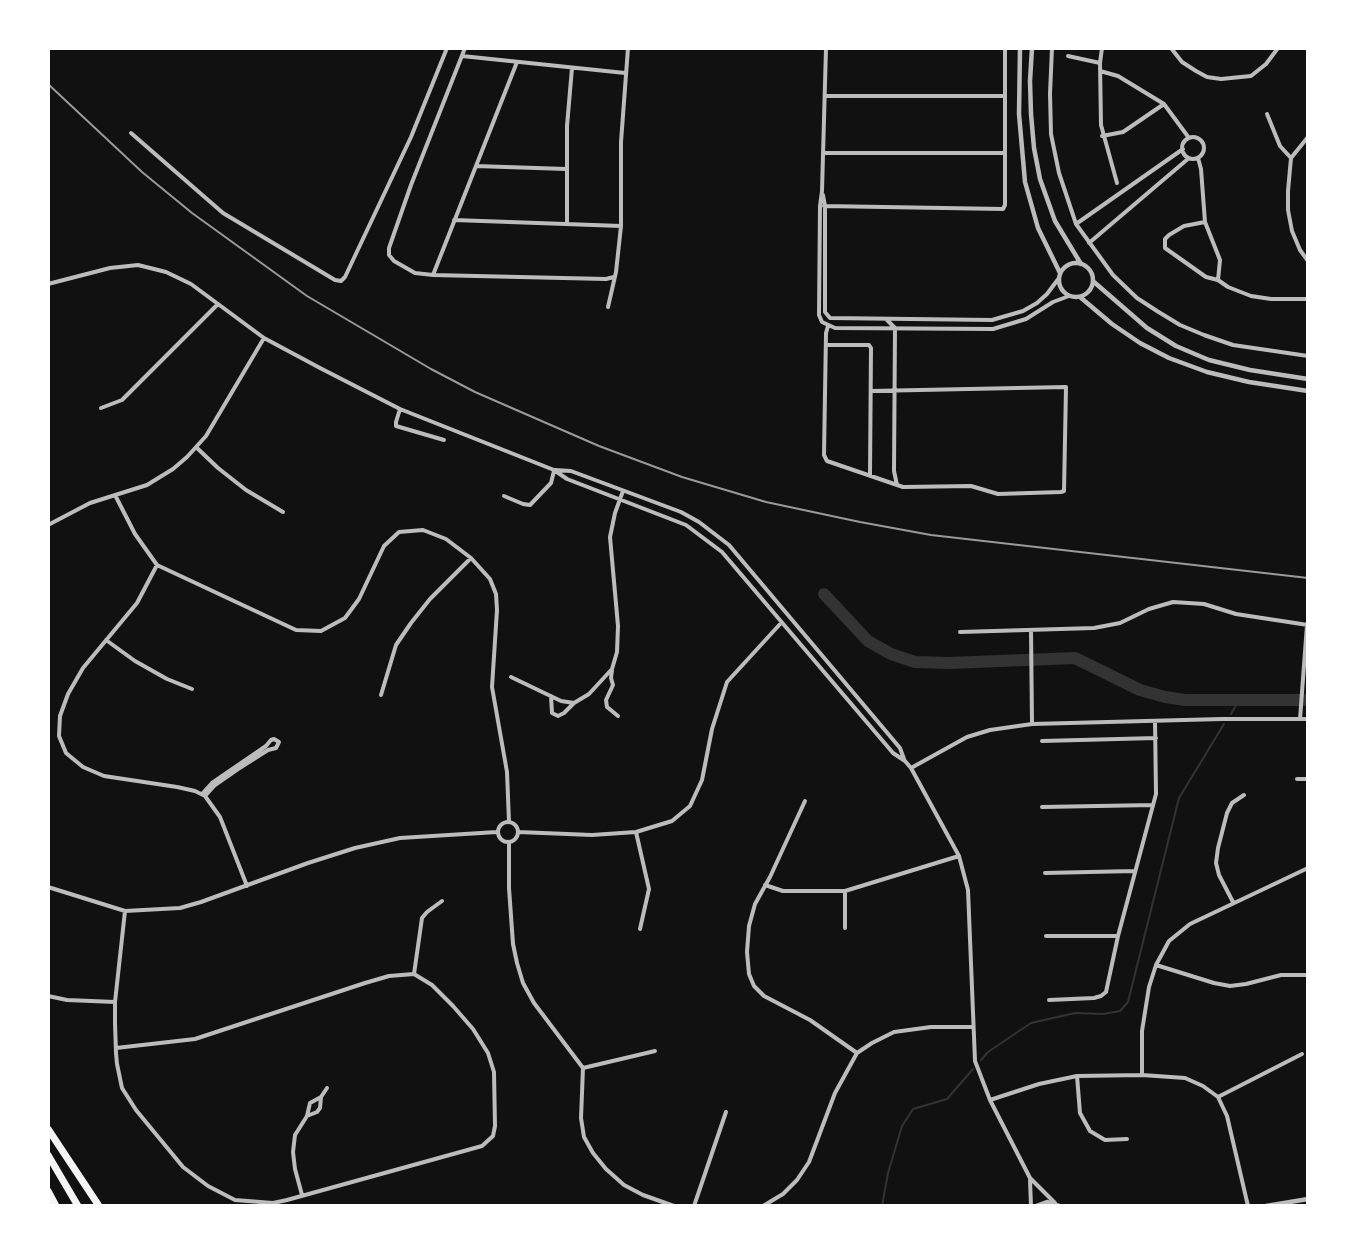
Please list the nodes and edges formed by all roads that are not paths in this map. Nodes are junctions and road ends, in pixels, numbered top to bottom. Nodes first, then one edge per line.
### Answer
1 (447, 48) edge
2 (465, 48) edge
3 (628, 48) edge
4 (826, 48) edge
5 (1005, 48) edge
6 (1020, 48) edge
7 (1032, 48) edge
8 (1052, 48) edge
9 (1102, 48) edge
10 (1171, 48) edge
11 (1278, 48) edge
12 (462, 56) junction
13 (1068, 56) dead end
14 (517, 62) junction
15 (1100, 63) junction
16 (572, 68) junction
17 (1100, 71) junction
18 (625, 73) junction
19 (825, 96) junction
20 (1005, 96) junction
21 (1164, 104) junction
22 (1267, 114) dead end
23 (131, 133) dead end
24 (1102, 136) junction
25 (1308, 137) edge
26 (1189, 138) junction
27 (1183, 149) junction
28 (823, 153) junction
29 (1005, 153) junction
30 (1189, 158) junction
31 (1198, 158) junction
32 (1291, 158) junction
33 (476, 166) junction
34 (566, 169) junction
35 (1117, 183) dead end
36 (823, 206) junction
37 (454, 220) junction
38 (1205, 222) junction
39 (567, 224) junction
40 (1076, 224) junction
41 (621, 226) junction
42 (1089, 243) junction
43 (1308, 261) edge
44 (1081, 264) junction
45 (433, 275) junction
46 (1060, 276) junction
47 (614, 277) junction
48 (1218, 280) junction
49 (1094, 282) junction
50 (48, 284) edge
51 (1069, 296) junction
52 (1080, 297) junction
53 (1308, 299) edge
54 (218, 304) junction
55 (608, 307) dead end
56 (886, 320) junction
57 (906, 320) junction
58 (828, 326) junction
59 (895, 328) junction
60 (264, 338) junction
61 (826, 345) junction
62 (1308, 356) edge
63 (1308, 379) edge
64 (894, 390) junction
65 (871, 391) junction
66 (1308, 391) edge
67 (101, 408) dead end
68 (400, 408) junction
69 (444, 440) dead end
70 (197, 448) junction
71 (554, 470) junction
72 (870, 475) junction
73 (897, 485) junction
74 (623, 490) junction
75 (115, 495) junction
76 (504, 496) dead end
77 (620, 499) junction
78 (283, 512) dead end
79 (48, 525) edge
80 (471, 558) junction
81 (157, 566) junction
82 (781, 623) junction
83 (1307, 625) edge
84 (960, 632) dead end
85 (1032, 632) junction
86 (106, 640) junction
87 (612, 669) junction
88 (511, 677) dead end
89 (192, 689) dead end
90 (381, 694) dead end
91 (551, 695) junction
92 (574, 703) junction
93 (618, 716) dead end
94 (1300, 719) junction
95 (1308, 719) edge
96 (1155, 721) junction
97 (1032, 724) junction
98 (1156, 738) junction
99 (1042, 741) dead end
100 (905, 761) junction
101 (911, 768) junction
102 (1308, 778) edge
103 (1297, 779) dead end
104 (204, 795) junction
105 (1244, 795) dead end
106 (805, 801) dead end
107 (1153, 805) junction
108 (1042, 807) dead end
109 (509, 822) junction
110 (497, 832) junction
111 (518, 832) junction
112 (636, 832) junction
113 (509, 843) junction
114 (959, 856) junction
115 (1308, 868) edge
116 (1134, 871) junction
117 (1045, 873) dead end
118 (765, 885) junction
119 (247, 886) junction
120 (48, 887) edge
121 (845, 891) junction
122 (442, 901) dead end
123 (1233, 902) junction
124 (125, 911) junction
125 (845, 928) dead end
126 (640, 929) dead end
127 (1046, 936) dead end
128 (1118, 936) junction
129 (1156, 965) junction
130 (414, 974) junction
131 (1308, 975) edge
132 (48, 996) edge
133 (1049, 1000) dead end
134 (115, 1002) junction
135 (973, 1027) junction
136 (116, 1048) junction
137 (655, 1052) dead end
138 (857, 1053) junction
139 (1302, 1054) dead end
140 (583, 1068) junction
141 (1142, 1075) junction
142 (1077, 1077) junction
143 (327, 1089) dead end
144 (321, 1097) junction
145 (1218, 1097) junction
146 (990, 1100) junction
147 (726, 1112) dead end
148 (308, 1116) junction
149 (48, 1129) edge
150 (1127, 1139) dead end
151 (48, 1155) edge
152 (1030, 1178) junction
153 (48, 1191) edge
154 (302, 1195) junction
155 (1308, 1199) edge
156 (1057, 1205) edge
157 (56, 1206) edge
158 (78, 1206) edge
159 (99, 1206) edge
160 (674, 1206) edge
161 (694, 1206) edge
162 (763, 1206) edge
163 (1031, 1206) edge
164 (1036, 1206) edge
165 (1248, 1206) edge
166 (1266, 1206) edge

1 - 23 street
2 - 12 street
3 - 18 street
4 - 19 street
5 - 20 street
6 - 46 street
7 - 44 street
8 - 40 street
9 - 15 street
10 - 11 street
12 - 14 street
12 - 45 street
13 - 15 street
14 - 16 street
14 - 33 street
15 - 17 street
16 - 18 street
16 - 34 street
17 - 21 street
17 - 24 street
18 - 41 street
19 - 20 street
19 - 28 street
20 - 29 street
21 - 24 street
21 - 26 street
22 - 32 street
24 - 35 street
25 - 32 street
26 - 27 street
26 - 31 street
27 - 30 street
27 - 40 street
28 - 29 street
28 - 36 street
29 - 36 street
30 - 31 street
30 - 42 street
31 - 38 street
32 - 43 street
33 - 34 street
33 - 37 street
34 - 39 street
36 - 56 street
36 - 58 street
37 - 39 street
37 - 45 street
38 - 48 street
38 - 48 street
39 - 41 street
40 - 42 street
41 - 47 street
42 - 62 street
44 - 46 street
44 - 49 street
45 - 47 street
46 - 51 street
46 - 57 street
47 - 55 street
48 - 53 street
49 - 52 street
49 - 63 street
50 - 54 street
51 - 52 street
51 - 59 street
52 - 66 street
54 - 60 street
54 - 67 street
56 - 57 street
56 - 59 street
57 - 59 street
58 - 59 street
58 - 61 street
59 - 64 street
60 - 68 street
60 - 70 street
61 - 65 street
61 - 72 street
64 - 65 street
64 - 73 street
64 - 73 street
65 - 72 street
68 - 69 street
68 - 71 street
70 - 75 street
70 - 78 street
71 - 74 street
71 - 76 street
71 - 77 street
72 - 73 street
74 - 77 street
74 - 100 street
75 - 79 street
75 - 81 street
77 - 82 street
77 - 87 street
80 - 81 street
80 - 90 street
80 - 109 street
81 - 86 street
82 - 100 street
82 - 112 street
83 - 85 street
83 - 94 street
84 - 85 street
85 - 97 street
86 - 89 street
86 - 104 street
87 - 92 street
87 - 93 street
88 - 91 street
91 - 92 street
91 - 92 street
94 - 95 street
94 - 96 street
96 - 97 street
96 - 98 street
97 - 101 street
98 - 99 street
98 - 107 street
100 - 101 street
101 - 114 street
102 - 103 street
104 - 104 street
104 - 119 street
105 - 123 street
106 - 118 street
107 - 108 street
107 - 116 street
109 - 110 street
109 - 111 street
110 - 113 street
110 - 119 street
111 - 112 street
111 - 113 street
112 - 126 street
113 - 140 street
114 - 121 street
114 - 135 street
115 - 123 street
116 - 117 street
116 - 128 street
118 - 121 street
118 - 138 street
119 - 124 street
120 - 124 street
121 - 125 street
122 - 130 street
123 - 129 street
124 - 134 street
127 - 128 street
128 - 133 street
129 - 131 street
129 - 141 street
130 - 136 street
130 - 154 street
132 - 134 street
134 - 136 street
135 - 138 street
135 - 146 street
136 - 154 street
137 - 140 street
138 - 162 street
139 - 145 street
140 - 160 street
141 - 142 street
141 - 145 street
142 - 146 street
142 - 150 street
143 - 144 street
144 - 148 street
144 - 148 street
145 - 165 street
146 - 152 street
147 - 161 street
148 - 154 street
149 - 159 highway
151 - 158 highway
152 - 156 street
152 - 163 street
153 - 157 highway
155 - 166 street
156 - 164 street

